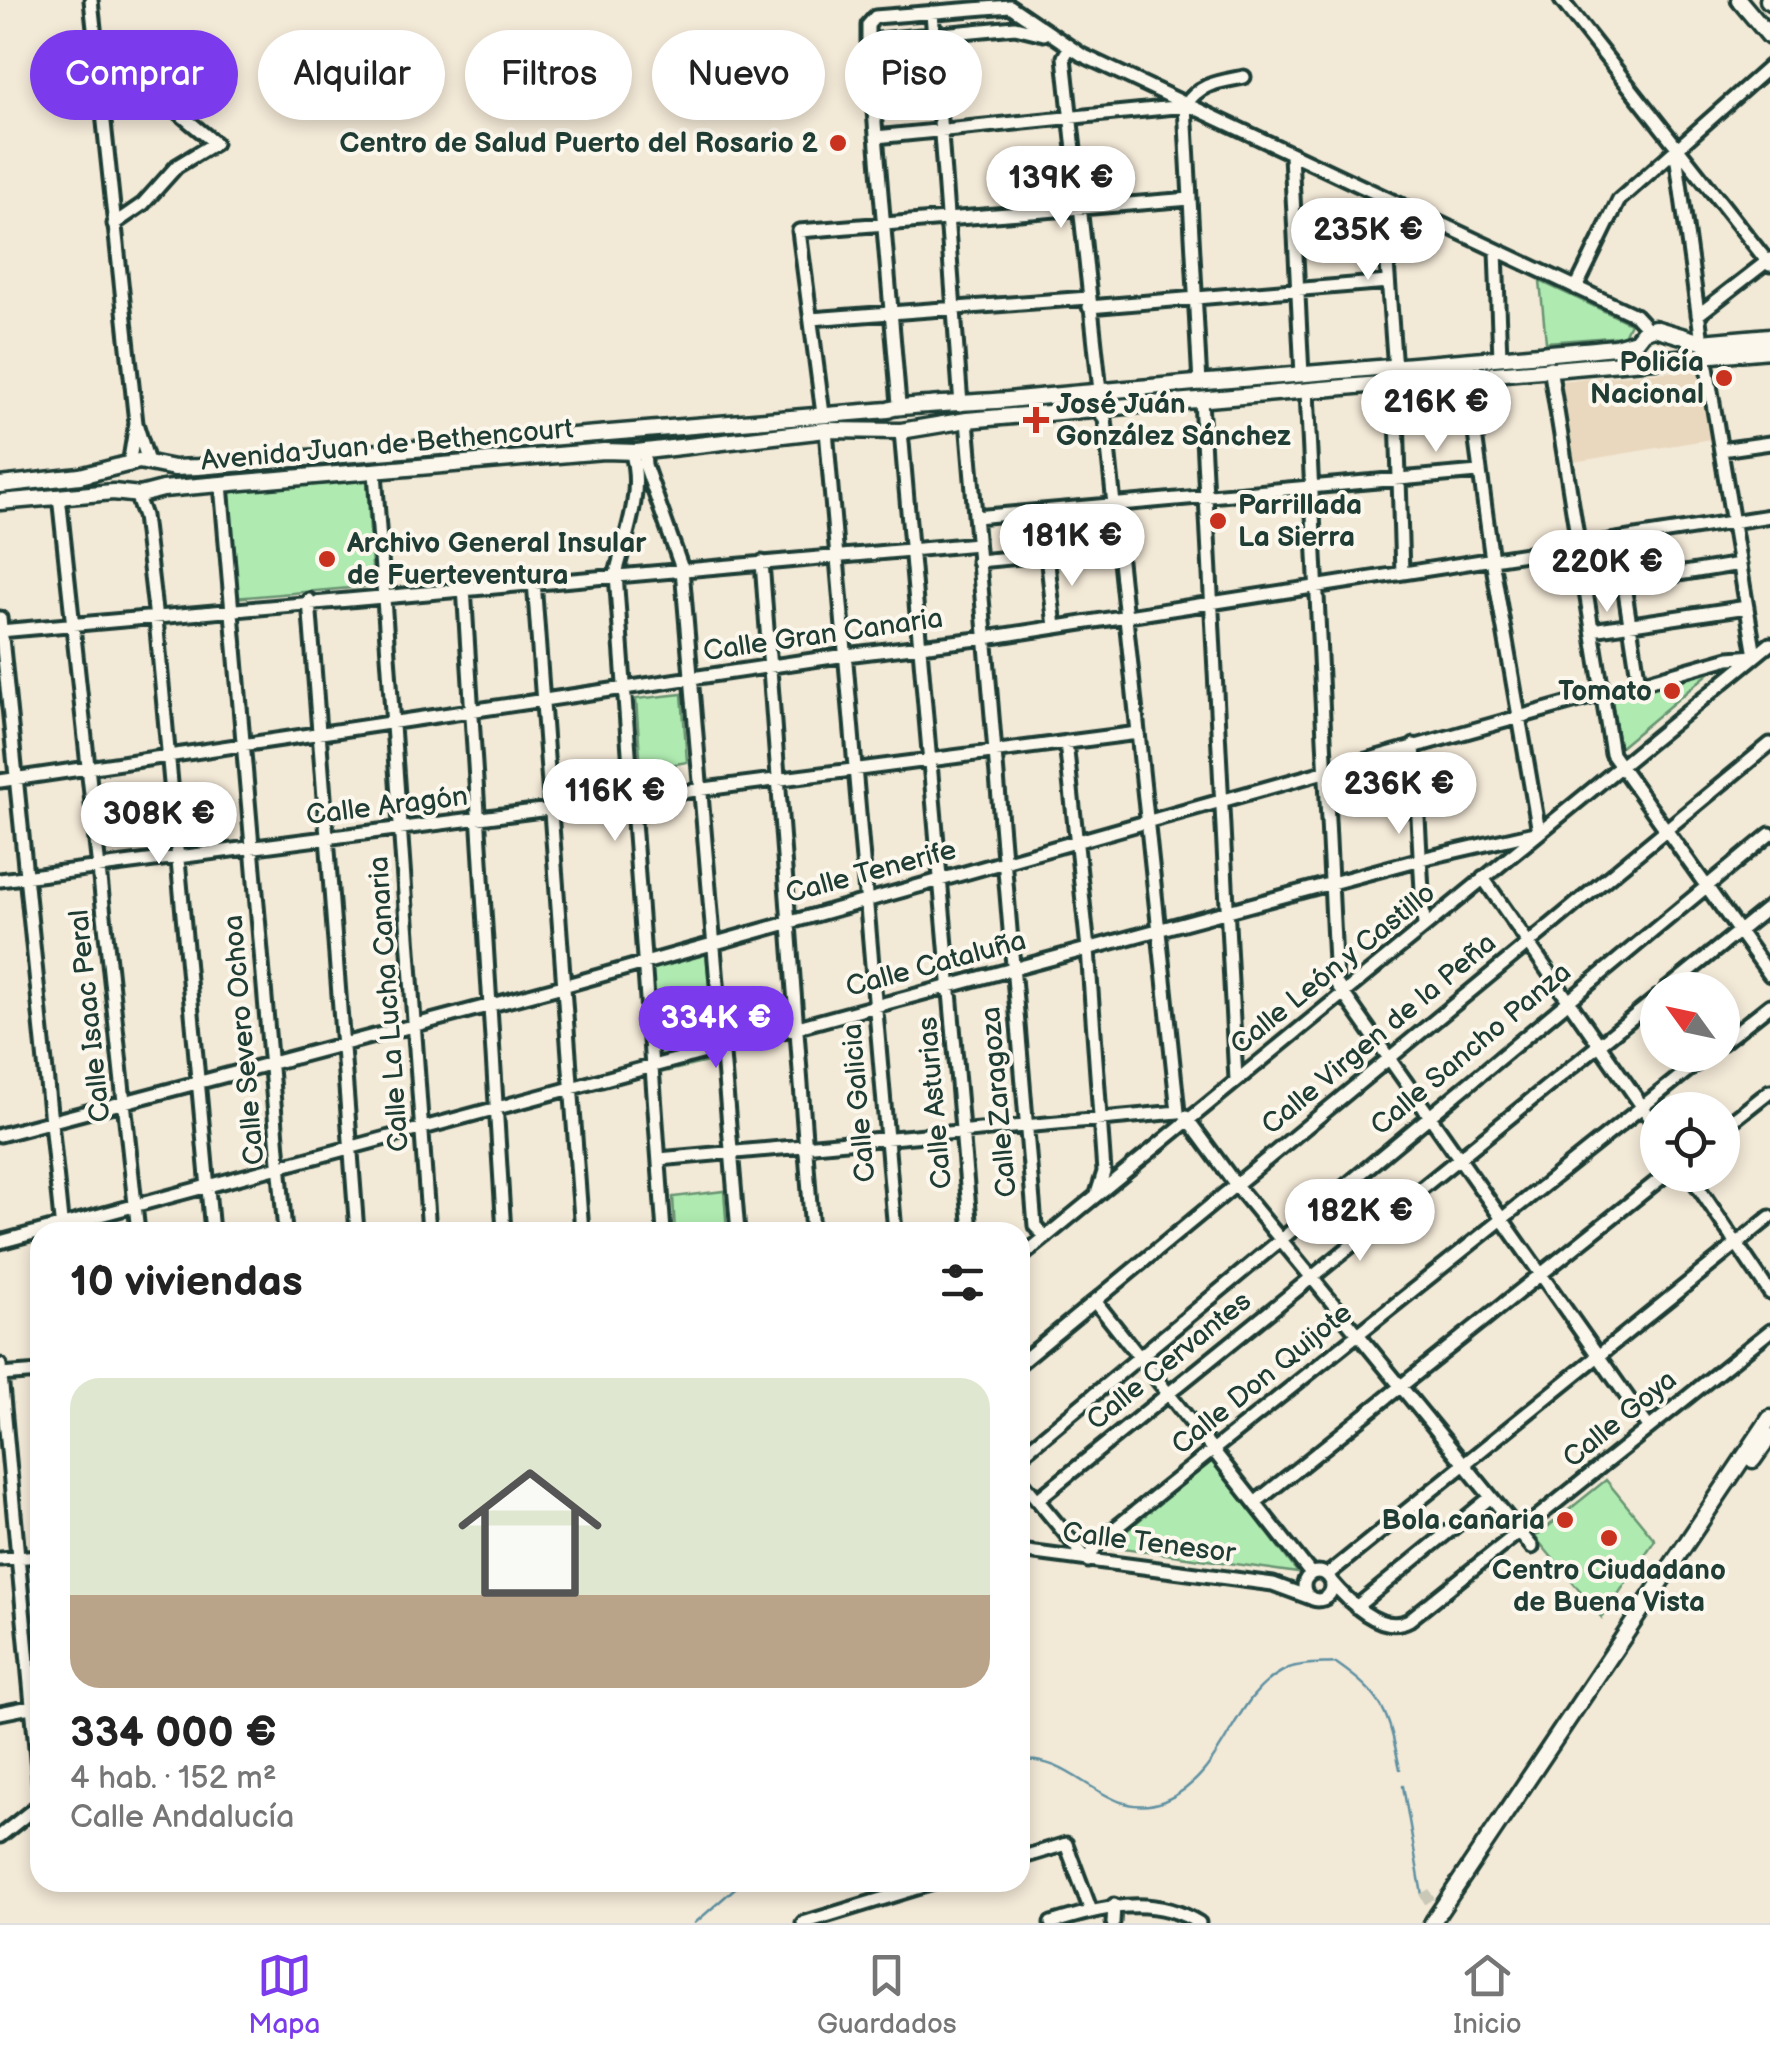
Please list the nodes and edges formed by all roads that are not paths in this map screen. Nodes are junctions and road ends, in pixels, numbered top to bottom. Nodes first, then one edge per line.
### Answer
1 (91, 0) edge
2 (1561, 0) edge
3 (1739, 0) edge
4 (932, 12) junction
5 (868, 30) edge
6 (933, 30) edge
7 (982, 31) edge
8 (1053, 37) junction
9 (1770, 37) edge
10 (1069, 48) junction
11 (1770, 66) edge
12 (1244, 77) dead end
13 (1185, 106) junction
14 (1069, 118) junction
15 (187, 120) edge
16 (875, 120) edge
17 (940, 120) edge
18 (941, 130) junction
19 (876, 137) junction
20 (1675, 150) junction
21 (1291, 155) junction
22 (1382, 198) junction
23 (1190, 199) junction
24 (1080, 209) junction
25 (946, 220) junction
26 (114, 224) junction
27 (883, 225) junction
28 (1496, 250) junction
29 (1769, 262) edge
30 (1388, 282) junction
31 (1576, 288) junction
32 (1298, 290) junction
33 (1196, 298) junction
34 (1088, 302) junction
35 (952, 310) junction
36 (891, 314) junction
37 (1698, 315) junction
38 (811, 319) junction
39 (1648, 329) junction
40 (1666, 334) junction
41 (1770, 336) edge
42 (1636, 341) junction
43 (1704, 348) junction
44 (1770, 350) edge
45 (1666, 357) junction
46 (1500, 358) junction
47 (1643, 359) junction
48 (1394, 366) junction
49 (1550, 368) junction
50 (1468, 374) junction
51 (1302, 375) junction
52 (1244, 380) junction
53 (1396, 382) junction
54 (1093, 392) junction
55 (1200, 392) junction
56 (1307, 392) junction
57 (1246, 396) junction
58 (899, 407) junction
59 (1108, 408) junction
60 (964, 412) junction
61 (823, 414) junction
62 (136, 423) junction
63 (900, 428) junction
64 (636, 430) junction
65 (826, 430) junction
66 (1770, 443) edge
67 (638, 450) junction
68 (1721, 450) junction
69 (148, 462) junction
70 (129, 466) junction
71 (376, 472) junction
72 (1478, 472) junction
73 (1398, 480) junction
74 (221, 484) junction
75 (0, 485) edge
76 (1312, 487) junction
77 (139, 493) junction
78 (59, 496) junction
79 (1206, 500) junction
80 (0, 502) edge
81 (1114, 504) junction
82 (1770, 516) edge
83 (975, 517) junction
84 (1732, 522) junction
85 (1616, 540) junction
86 (977, 544) junction
87 (1579, 546) junction
88 (1118, 548) junction
89 (912, 550) junction
90 (1047, 555) junction
91 (837, 556) junction
92 (1492, 560) junction
93 (978, 561) junction
94 (762, 562) junction
95 (1740, 564) junction
96 (682, 568) junction
97 (1402, 573) junction
98 (616, 574) junction
99 (534, 581) junction
100 (1623, 583) junction
101 (1317, 586) junction
102 (464, 587) junction
103 (1586, 589) junction
104 (387, 594) junction
105 (309, 600) junction
106 (1212, 602) junction
107 (1747, 607) junction
108 (229, 608) junction
109 (1126, 615) junction
110 (0, 618) edge
111 (156, 619) junction
112 (74, 625) junction
113 (1630, 625) junction
114 (1055, 627) junction
115 (1592, 630) junction
116 (1, 631) edge
117 (986, 638) junction
118 (1770, 645) edge
119 (920, 646) junction
120 (846, 655) junction
121 (1756, 656) junction
122 (772, 666) junction
123 (692, 678) junction
124 (1639, 683) junction
125 (624, 688) junction
126 (1602, 693) junction
127 (543, 700) junction
128 (472, 712) junction
129 (1521, 716) junction
130 (396, 723) junction
131 (1138, 733) junction
132 (319, 734) junction
133 (1066, 742) junction
134 (1770, 744) edge
135 (242, 745) junction
136 (1414, 745) junction
137 (994, 751) junction
138 (170, 757) junction
139 (930, 760) junction
140 (1326, 768) junction
141 (1618, 768) junction
142 (90, 769) junction
143 (855, 770) junction
144 (17, 778) junction
145 (780, 779) junction
146 (0, 780) edge
147 (700, 790) junction
148 (632, 799) junction
149 (1223, 800) junction
150 (550, 810) junction
151 (478, 819) junction
152 (1147, 820) junction
153 (402, 829) junction
154 (1665, 831) junction
155 (1539, 832) junction
156 (1770, 834) edge
157 (326, 839) junction
158 (1075, 840) junction
159 (252, 849) junction
160 (178, 858) junction
161 (1421, 860) junction
162 (1004, 861) junction
163 (99, 868) junction
164 (26, 877) junction
165 (1483, 878) junction
166 (941, 879) junction
167 (0, 880) edge
168 (1332, 884) junction
169 (1706, 887) junction
170 (866, 899) junction
171 (1770, 906) edge
172 (1229, 911) junction
173 (790, 920) junction
174 (1424, 926) junction
175 (1159, 930) junction
176 (1739, 931) junction
177 (713, 941) junction
178 (1528, 943) junction
179 (1088, 949) junction
180 (644, 961) junction
181 (1013, 969) junction
182 (1688, 972) edge
183 (1770, 974) edge
184 (563, 986) junction
185 (950, 986) junction
186 (1342, 994) junction
187 (1569, 1001) junction
188 (1770, 1004) edge
189 (490, 1005) junction
190 (876, 1006) junction
191 (1640, 1012) edge
192 (415, 1025) junction
193 (798, 1027) junction
194 (1740, 1028) edge
195 (344, 1045) junction
196 (1599, 1045) junction
197 (722, 1047) junction
198 (1388, 1059) junction
199 (272, 1063) junction
200 (652, 1069) junction
201 (1686, 1072) edge
202 (1236, 1080) junction
203 (198, 1082) junction
204 (1770, 1091) edge
205 (573, 1092) junction
206 (1661, 1092) edge
207 (124, 1102) junction
208 (1640, 1104) edge
209 (1640, 1109) edge
210 (497, 1112) junction
211 (1184, 1115) junction
212 (1740, 1115) edge
213 (1429, 1116) junction
214 (1099, 1119) junction
215 (51, 1122) junction
216 (1026, 1125) junction
217 (423, 1131) junction
218 (962, 1131) junction
219 (0, 1135) edge
220 (887, 1138) junction
221 (806, 1144) junction
222 (351, 1150) junction
223 (731, 1151) junction
224 (1459, 1158) junction
225 (659, 1159) junction
226 (280, 1169) junction
227 (1236, 1185) junction
228 (208, 1188) junction
229 (1644, 1192) edge
230 (1702, 1192) edge
231 (1097, 1194) junction
232 (135, 1207) junction
233 (1770, 1216) edge
234 (1502, 1219) junction
235 (61, 1222) edge
236 (85, 1222) edge
237 (137, 1222) edge
238 (211, 1222) edge
239 (284, 1222) edge
240 (357, 1222) edge
241 (429, 1222) edge
242 (503, 1222) edge
243 (581, 1222) edge
244 (663, 1222) edge
245 (737, 1222) edge
246 (811, 1222) edge
247 (894, 1222) edge
248 (970, 1222) edge
249 (30, 1236) edge
250 (1046, 1236) junction
251 (1281, 1240) junction
252 (0, 1242) edge
253 (1737, 1243) junction
254 (1030, 1250) edge
255 (1540, 1274) junction
256 (1312, 1278) junction
257 (1770, 1293) edge
258 (1095, 1301) junction
259 (1770, 1332) edge
260 (1358, 1334) junction
261 (1030, 1355) edge
262 (1140, 1356) junction
263 (1598, 1356) junction
264 (0, 1365) edge
265 (30, 1373) edge
266 (0, 1376) edge
267 (1401, 1386) junction
268 (1169, 1393) junction
269 (1770, 1408) edge
270 (1770, 1418) edge
271 (1649, 1428) junction
272 (1766, 1437) edge
273 (1030, 1448) edge
274 (1214, 1450) junction
275 (1464, 1463) junction
276 (1030, 1491) edge
277 (1491, 1497) junction
278 (1038, 1500) junction
279 (1256, 1502) junction
280 (1520, 1532) junction
281 (1532, 1547) dead end
282 (1030, 1553) edge
283 (30, 1557) edge
284 (19, 1558) junction
285 (0, 1559) edge
286 (1088, 1561) junction
287 (1309, 1575) junction
288 (1329, 1578) junction
289 (1272, 1584) junction
290 (1315, 1599) junction
291 (1355, 1606) junction
292 (30, 1648) edge
293 (30, 1707) edge
294 (0, 1712) edge
295 (30, 1812) edge
296 (0, 1836) edge
297 (1030, 1855) edge
298 (904, 1892) edge
299 (1114, 1905) junction
300 (1091, 1911) junction
301 (803, 1923) edge
302 (1051, 1923) edge
303 (1113, 1923) edge
304 (1199, 1923) edge
305 (1432, 1923) edge

1 - 26 street
2 - 20 street
3 - 9 main road
4 - 5 street
4 - 6 street, Calle Zaragoza
4 - 8 street
7 - 8 street
8 - 10 street
10 - 13 street
10 - 14 street
11 - 20 street
12 - 13 street
13 - 14 street
13 - 21 street
13 - 23 street
14 - 18 street
14 - 24 street
15 - 26 street
16 - 19 street
17 - 18 street, Calle Zaragoza
18 - 19 street
18 - 25 street, Calle Zaragoza
19 - 27 street
20 - 29 street
20 - 31 street
20 - 37 street
21 - 22 street
21 - 32 street
22 - 28 street
22 - 30 street
23 - 24 street
23 - 33 street
24 - 25 street
24 - 34 street
25 - 27 street
25 - 35 street, Calle Zaragoza
26 - 62 street
27 - 36 street
27 - 38 street
28 - 31 street
28 - 46 street
29 - 37 street
30 - 32 street
30 - 48 street
31 - 39 street
32 - 33 street
32 - 51 street
33 - 34 street
33 - 55 street
34 - 35 street
34 - 54 street
35 - 36 street
35 - 60 street, Calle Zaragoza
36 - 38 street
36 - 58 street
37 - 43 street
38 - 61 street
39 - 40 main road
39 - 42 main road
40 - 43 main road
40 - 45 main road
41 - 43 main road
42 - 46 main road
42 - 47 main road
43 - 44 main road
43 - 45 main road
43 - 68 street
45 - 47 main road
46 - 48 main road
47 - 49 main road
48 - 51 main road
48 - 53 street
49 - 50 main road
49 - 87 street
50 - 53 main road
50 - 72 street
51 - 52 main road
52 - 55 main road
52 - 57 main road
53 - 56 main road
53 - 73 street
54 - 55 main road
54 - 59 street
54 - 60 main road
55 - 57 main road
55 - 59 main road
55 - 79 street
56 - 57 main road
56 - 76 street
58 - 60 main road, Avenida Juan de Bethencourt
58 - 61 main road, Avenida Juan de Bethencourt
58 - 63 main road
58 - 63 main road
59 - 60 main road
59 - 81 street
60 - 63 main road, Avenida Juan de Bethencourt
60 - 83 street, Calle Zaragoza
61 - 64 main road, Avenida Juan de Bethencourt
62 - 69 street
62 - 70 street
63 - 65 main road, Avenida Juan de Bethencourt
63 - 89 street, Calle Asturias
64 - 67 main road
64 - 69 main road, Avenida Juan de Bethencourt
65 - 67 main road, Avenida Juan de Bethencourt
65 - 91 street, Calle Galicia
66 - 68 street
67 - 71 main road, Avenida Juan de Bethencourt
67 - 96 street
67 - 98 street
68 - 84 street
69 - 70 main road, Avenida Juan de Bethencourt
69 - 77 main road
70 - 75 main road
70 - 77 main road
71 - 74 main road, Avenida Juan de Bethencourt
71 - 104 street, Calle La Lucha Canaria
72 - 73 street
72 - 92 street
73 - 76 street
73 - 97 street
74 - 77 main road, Avenida Juan de Bethencourt
74 - 108 street, Calle Severo Ochoa
76 - 79 street
76 - 101 street
77 - 78 main road, Avenida Juan de Bethencourt
77 - 111 street
78 - 80 main road, Avenida Juan de Bethencourt
78 - 112 street, Calle Isaac Peral
79 - 81 street
79 - 106 street
81 - 83 street
81 - 88 street
82 - 84 street, Calle Gran Canaria
83 - 86 street, Calle Zaragoza
84 - 85 street, Calle Gran Canaria
84 - 95 street
85 - 87 street, Calle Gran Canaria
85 - 100 street
86 - 89 street
86 - 93 street, Calle Zaragoza
87 - 92 street, Calle Gran Canaria
87 - 103 street
88 - 90 street
88 - 109 street
89 - 91 street
89 - 119 street, Calle Asturias
90 - 93 street
90 - 114 street
91 - 94 street
91 - 120 street, Calle Galicia
92 - 97 street, Calle Gran Canaria
92 - 129 street
93 - 117 street, Calle Zaragoza
94 - 96 street
94 - 122 street
95 - 100 street
95 - 107 street
96 - 98 street
96 - 123 street
97 - 101 street, Calle Gran Canaria
98 - 99 street
98 - 125 street
99 - 102 street
99 - 127 street
100 - 103 street
100 - 113 street
101 - 106 street, Calle Gran Canaria
101 - 140 street
102 - 104 street
102 - 128 street
103 - 115 street
104 - 105 street
104 - 130 street, Calle La Lucha Canaria
105 - 108 street
105 - 132 street
106 - 109 street, Calle Gran Canaria
106 - 149 street
107 - 113 street
107 - 121 street
108 - 111 street
108 - 135 street, Calle Severo Ochoa
109 - 114 street, Calle Gran Canaria
109 - 131 street
110 - 116 street
111 - 112 street
111 - 138 street
112 - 116 street
112 - 142 street, Calle Isaac Peral
113 - 115 street
113 - 124 street
114 - 117 street, Calle Gran Canaria
115 - 126 street
116 - 144 street
117 - 119 street, Calle Gran Canaria
117 - 137 street, Calle Zaragoza
118 - 121 street, Calle León y Castillo
119 - 120 street, Calle Gran Canaria
119 - 139 street, Calle Asturias
120 - 122 street, Calle Gran Canaria
120 - 143 street, Calle Galicia
121 - 124 street, Calle Tenerife
121 - 141 street, Calle León y Castillo
122 - 123 street, Calle Gran Canaria
122 - 145 street
123 - 125 street, Calle Gran Canaria
123 - 147 street
124 - 126 street, Calle Tenerife
125 - 127 street, Calle Gran Canaria
125 - 148 street
126 - 129 street, Calle Tenerife
126 - 141 street
127 - 128 street, Calle Gran Canaria
127 - 150 street
128 - 130 street, Calle Gran Canaria
128 - 151 street
129 - 136 street, Calle Tenerife
129 - 155 street
130 - 132 street, Calle Gran Canaria
130 - 153 street, Calle La Lucha Canaria
131 - 133 street, Calle Aragón
131 - 152 street
132 - 135 street, Calle Gran Canaria
132 - 157 street
133 - 137 street, Calle Aragón
133 - 158 street
134 - 154 street, Calle Virgen de la Peña
135 - 138 street, Calle Gran Canaria
135 - 159 street, Calle Severo Ochoa
136 - 140 street, Calle Tenerife
136 - 161 street
137 - 139 street, Calle Aragón
137 - 162 street, Calle Zaragoza
138 - 142 street, Calle Gran Canaria
138 - 160 street
139 - 143 street, Calle Aragón
139 - 166 street, Calle Asturias
140 - 149 street, Calle Tenerife
140 - 168 street
141 - 154 street
141 - 155 street, Calle León y Castillo
142 - 144 street, Calle Gran Canaria
142 - 163 street, Calle Isaac Peral
143 - 145 street, Calle Aragón
143 - 170 street, Calle Galicia
144 - 146 street, Calle Gran Canaria
144 - 164 street
145 - 147 street, Calle Aragón
145 - 173 street
147 - 148 street, Calle Aragón
147 - 177 street
148 - 150 street, Calle Aragón
148 - 180 street
149 - 152 street, Calle Tenerife
149 - 172 street
150 - 151 street, Calle Aragón
150 - 184 street
151 - 153 street, Calle Aragón
151 - 189 street
152 - 158 street, Calle Tenerife
152 - 175 street
153 - 157 street, Calle Aragón
153 - 192 street, Calle La Lucha Canaria
154 - 169 street
154 - 178 street, Calle Virgen de la Peña
155 - 161 street, Calle Cataluña
155 - 165 street, Calle León y Castillo
156 - 169 street, Calle Sancho Panza
157 - 159 street, Calle Aragón
157 - 195 street
158 - 162 street, Calle Tenerife
158 - 179 street
159 - 160 street, Calle Aragón
159 - 199 street, Calle Severo Ochoa
160 - 163 street, Calle Aragón
160 - 203 street
161 - 168 street, Calle Cataluña
161 - 174 street
162 - 166 street, Calle Tenerife
162 - 181 street, Calle Zaragoza
163 - 164 street, Calle Aragón
163 - 207 street, Calle Isaac Peral
164 - 167 street, Calle Aragón
164 - 215 street
165 - 174 street, Calle León y Castillo
165 - 178 street
166 - 170 street, Calle Tenerife
166 - 185 street, Calle Asturias
168 - 172 street, Calle Cataluña
168 - 186 street
169 - 176 street
169 - 187 street, Calle Sancho Panza
170 - 173 street, Calle Tenerife
170 - 190 street, Calle Galicia
171 - 176 street
172 - 175 street, Calle Cataluña
172 - 202 street
173 - 177 street, Calle Tenerife
173 - 193 street
174 - 186 street, Calle León y Castillo
175 - 179 street, Calle Cataluña
175 - 211 street
176 - 182 street
176 - 183 street
177 - 180 street, Calle Tenerife
177 - 197 street
178 - 187 street
178 - 198 street, Calle Virgen de la Peña
179 - 181 street, Calle Cataluña
179 - 214 street
180 - 184 street, Calle Tenerife
180 - 200 street
181 - 185 street, Calle Cataluña
181 - 216 street, Calle Zaragoza
184 - 189 street, Calle Tenerife
184 - 205 street
185 - 190 street, Calle Cataluña
185 - 218 street, Calle Asturias
186 - 198 street
186 - 202 street, Calle León y Castillo
187 - 196 street
187 - 213 street, Calle Sancho Panza
188 - 194 street
189 - 192 street, Calle Tenerife
189 - 210 street
190 - 193 street, Calle Cataluña
190 - 220 street, Calle Galicia
191 - 196 street, Calle Cervantes
192 - 195 street, Calle Tenerife
192 - 217 street, Calle La Lucha Canaria
193 - 197 street, Calle Cataluña
193 - 221 street
195 - 199 street, Calle Tenerife
195 - 222 street
196 - 208 street
196 - 224 street, Calle Cervantes
197 - 200 street, Calle Cataluña
197 - 223 street
198 - 213 street
198 - 227 street, Calle Virgen de la Peña
199 - 203 street, Calle Tenerife
199 - 226 street, Calle Severo Ochoa
200 - 205 street, Calle Cataluña
200 - 225 street
201 - 206 street, Calle Don Quijote
202 - 211 street, Calle León y Castillo
203 - 207 street, Calle Tenerife
203 - 228 street
204 - 212 street
205 - 210 street, Calle Cataluña
205 - 243 street
207 - 215 street, Calle Tenerife
207 - 232 street, Calle Isaac Peral
209 - 234 street, Calle Don Quijote
210 - 217 street, Calle Cataluña
210 - 242 street
211 - 214 street
211 - 227 street
211 - 231 street, Calle León y Castillo
213 - 224 street
213 - 251 street, Calle Sancho Panza
214 - 216 street
214 - 231 street
215 - 219 street, Calle Tenerife
215 - 235 street
216 - 218 street
216 - 250 street, Calle Zaragoza
217 - 222 street, Calle Cataluña
217 - 241 street, Calle La Lucha Canaria
218 - 220 street
218 - 248 street, Calle Asturias
220 - 221 street
220 - 247 street, Calle Galicia
221 - 223 street
221 - 246 street
222 - 226 street, Calle Cataluña
222 - 240 street
223 - 225 street
223 - 245 street
224 - 234 street
224 - 256 street, Calle Cervantes
225 - 244 street
226 - 228 street, Calle Cataluña
226 - 239 street, Calle Severo Ochoa
227 - 251 street
227 - 258 street, Calle Virgen de la Peña
228 - 232 street, Calle Cataluña
228 - 238 street
229 - 255 street
230 - 253 street
231 - 250 street, Calle León y Castillo
232 - 236 street, Calle Cataluña
232 - 237 street, Calle Isaac Peral
233 - 253 street
234 - 255 street
234 - 260 street, Calle Don Quijote
249 - 252 street, Calle Cataluña
250 - 254 street, Calle León y Castillo
251 - 256 street
251 - 262 street, Calle Sancho Panza
253 - 257 street
253 - 263 street
255 - 263 street
255 - 267 street
256 - 260 street
256 - 268 street, Calle Cervantes
258 - 261 street, Calle Virgen de la Peña
258 - 262 street
259 - 271 street, Calle Goya
260 - 267 street
260 - 274 street, Calle Don Quijote
262 - 268 street
262 - 273 street, Calle Sancho Panza
263 - 271 street
263 - 275 street
264 - 266 street
265 - 266 street
266 - 284 street
267 - 275 street
267 - 279 street
268 - 274 street
268 - 278 street, Calle Cervantes
269 - 272 main road
270 - 272 main road
271 - 280 street, Calle Goya
272 - 305 main road
274 - 279 street
274 - 286 street, Calle Don Quijote
275 - 277 street
275 - 288 street
276 - 278 street
277 - 280 street
277 - 291 street
278 - 286 street
279 - 287 street
280 - 281 street
280 - 291 street, Calle Goya
282 - 286 street, Calle Tenesor
283 - 284 street
284 - 285 street
284 - 292 street
286 - 289 street, Calle Tenesor
287 - 288 street, Calle Tenesor
287 - 289 street, Calle Tenesor
287 - 290 street
288 - 290 street
288 - 291 street, Calle Goya
289 - 290 street, Calle Tenesor
290 - 291 street, Calle Goya
293 - 294 street
295 - 296 street
297 - 300 street
298 - 301 street
299 - 300 street
299 - 303 street
299 - 304 street
300 - 302 street

